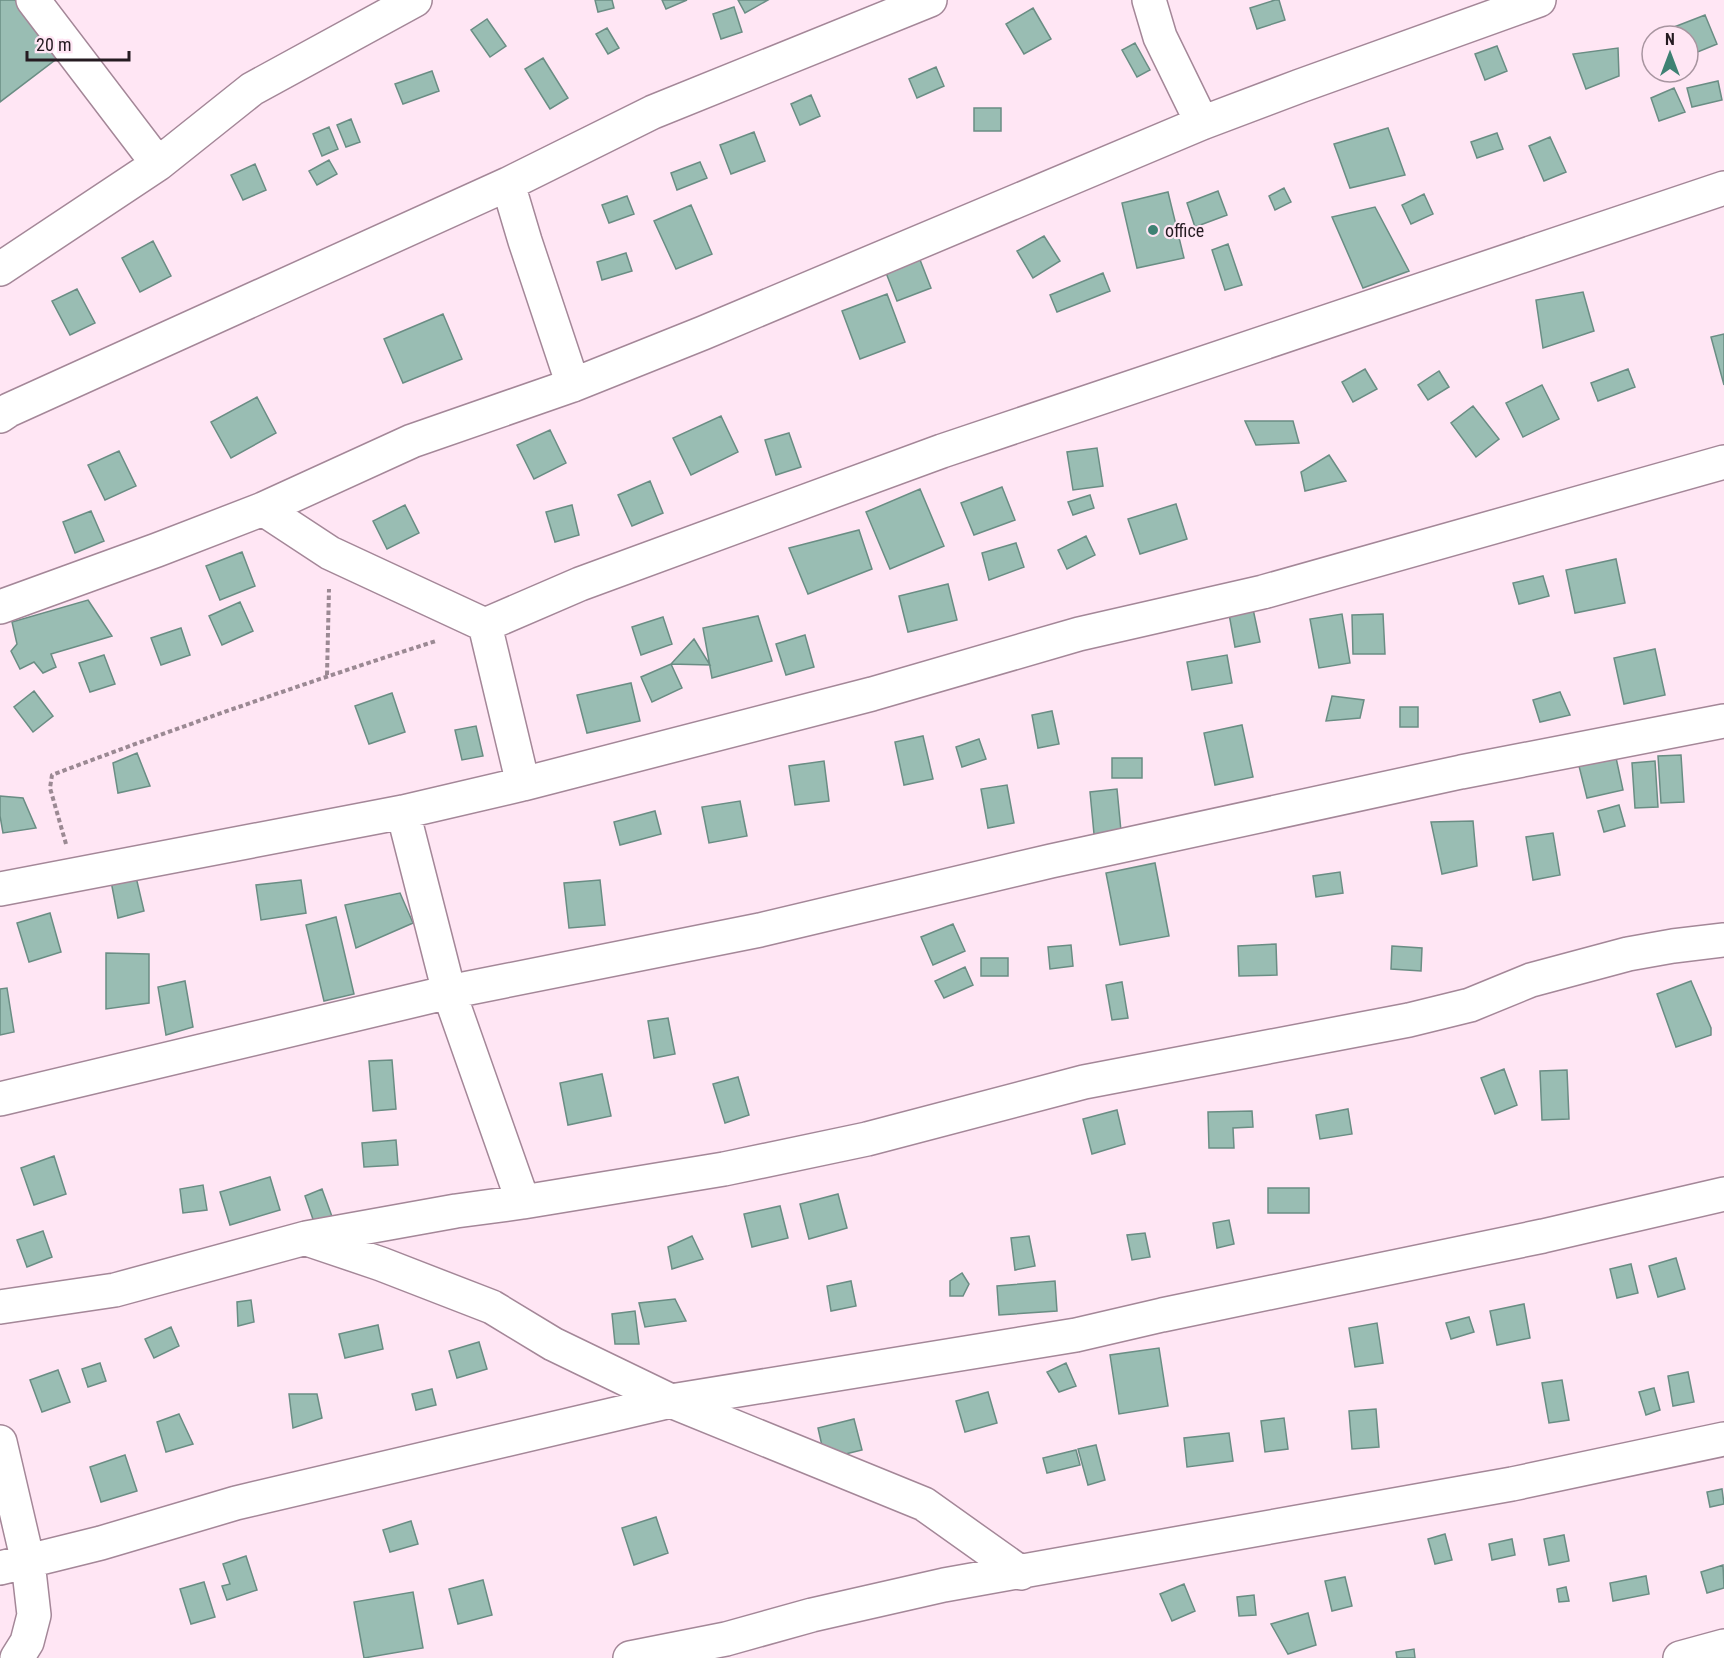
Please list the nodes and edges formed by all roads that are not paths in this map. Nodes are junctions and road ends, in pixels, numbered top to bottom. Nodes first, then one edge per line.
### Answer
1 (33, 0) edge
2 (415, 0) edge
3 (930, 0) edge
4 (1149, 0) edge
5 (1539, 0) edge
6 (1202, 123) junction
7 (158, 164) junction
8 (508, 183) junction
9 (1724, 188) edge
10 (0, 269) edge
11 (573, 385) junction
12 (0, 416) edge
13 (1724, 462) edge
14 (263, 509) junction
15 (0, 607) edge
16 (485, 625) junction
17 (1724, 721) edge
18 (523, 784) junction
19 (403, 812) junction
20 (0, 890) edge
21 (1724, 940) edge
22 (449, 992) junction
23 (0, 1098) edge
24 (1724, 1194) edge
25 (523, 1202) junction
26 (306, 1238) junction
27 (0, 1307) edge
28 (671, 1401) junction
29 (1724, 1439) edge
30 (0, 1442) edge
31 (14, 1565) edge
32 (1021, 1573) junction
33 (1724, 1647) edge
34 (17, 1658) edge
35 (630, 1658) edge
36 (1680, 1658) edge

1 - 7 street
2 - 7 street
3 - 8 street
4 - 6 street
5 - 6 street
6 - 11 street
7 - 10 street
8 - 11 street
8 - 12 street
9 - 16 street
11 - 14 street
13 - 18 street
14 - 15 street
14 - 16 street
16 - 18 street
17 - 22 street
18 - 19 street
19 - 20 street
19 - 22 street
21 - 25 street
22 - 23 street
22 - 25 street
24 - 28 street
25 - 26 street
26 - 27 street
26 - 28 street
28 - 31 street
28 - 32 street
29 - 32 street
30 - 31 street
31 - 34 street
32 - 35 street
33 - 36 street

